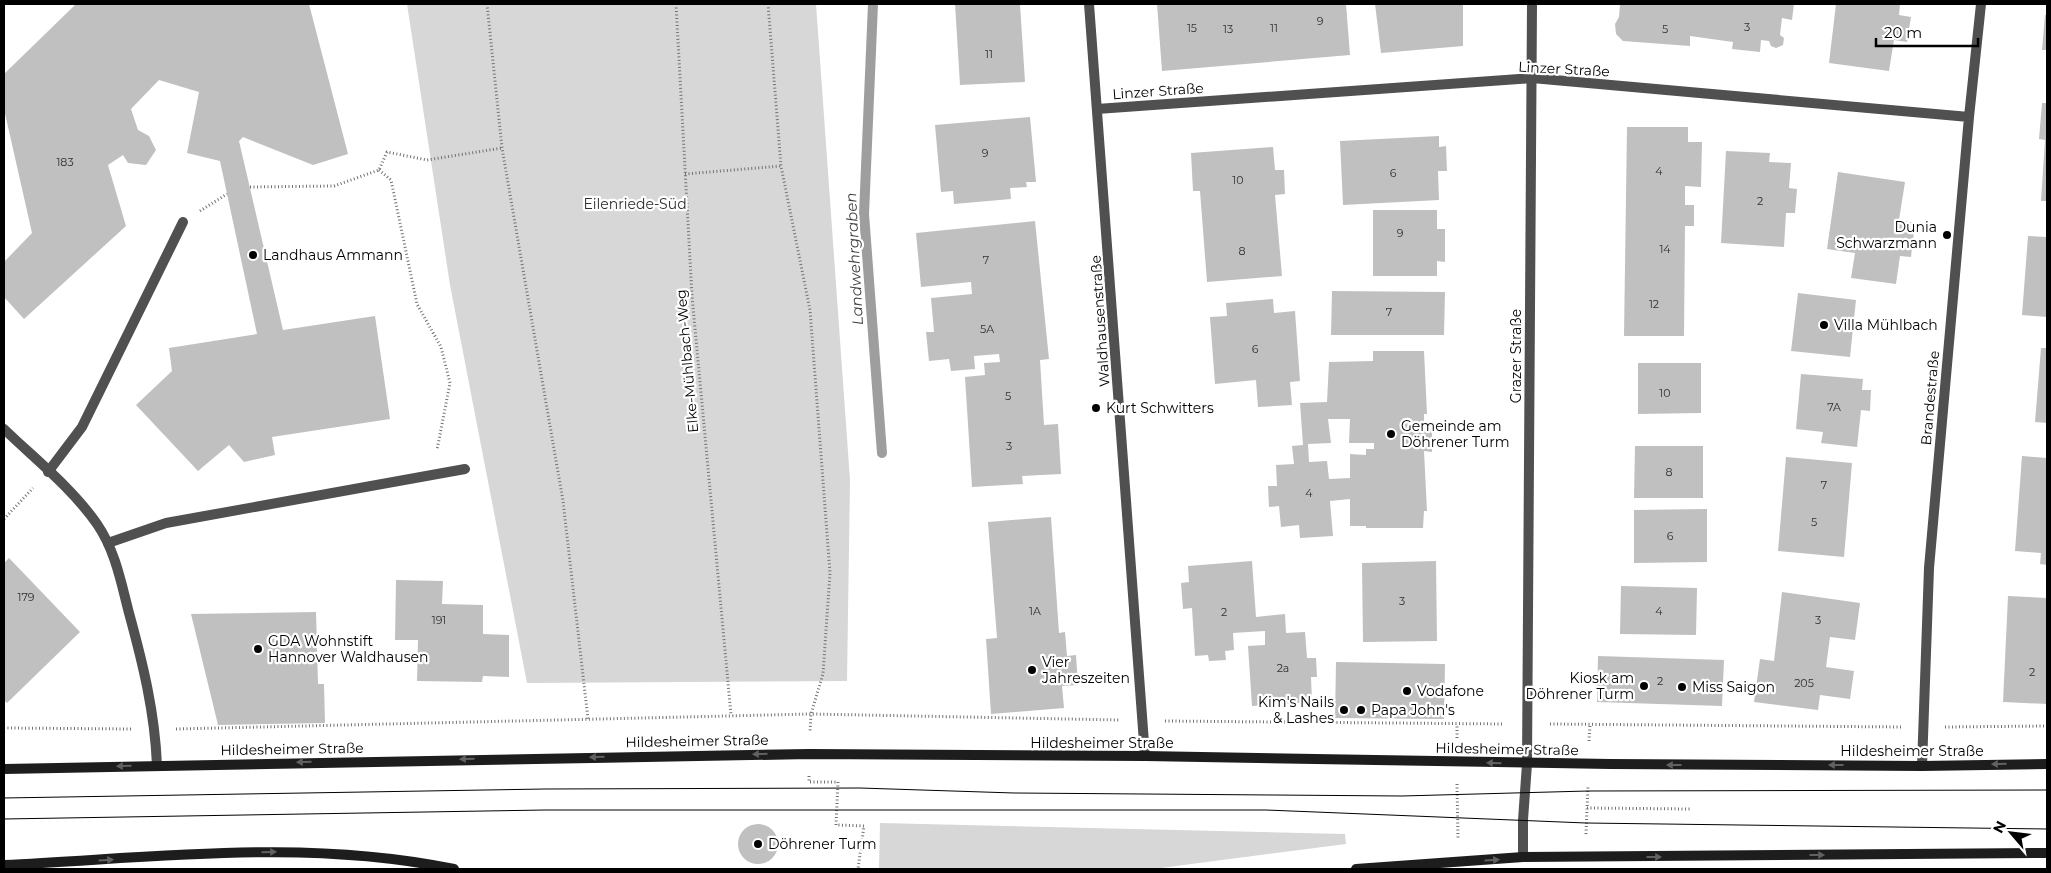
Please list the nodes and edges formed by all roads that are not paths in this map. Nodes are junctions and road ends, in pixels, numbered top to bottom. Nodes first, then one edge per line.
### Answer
1 (1089, 4) edge
2 (1532, 4) edge
3 (1981, 4) edge
4 (1532, 78) junction
5 (1097, 108) junction
6 (1969, 117) junction
7 (183, 222) road end
8 (4, 429) edge
9 (465, 469) dead end
10 (48, 472) junction
11 (108, 543) junction
12 (1145, 756) junction
13 (1528, 764) junction
14 (2047, 764) edge
15 (157, 766) junction
16 (1922, 766) junction
17 (4, 768) edge
18 (2047, 853) edge
19 (1523, 857) junction
20 (4, 865) edge
21 (454, 869) edge
22 (1356, 869) edge

1 - 5 street, Waldhausenstraße
2 - 4 street, Grazer Straße
3 - 6 street, Brandestraße
4 - 5 street, Linzer Straße
4 - 6 street, Linzer Straße
4 - 13 street, Grazer Straße
5 - 12 street, Waldhausenstraße
6 - 16 street, Brandestraße
7 - 10 street
8 - 10 street
9 - 11 street
10 - 11 street
11 - 15 street
13 -> 12 main road, Hildesheimer Straße
12 -> 15 main road, Hildesheimer Straße
16 -> 13 main road, Hildesheimer Straße
13 - 19 street, Grazer Straße
14 -> 16 main road, Hildesheimer Straße
15 -> 17 main road, Hildesheimer Straße
19 -> 18 main road
22 -> 19 main road
20 -> 21 main road

